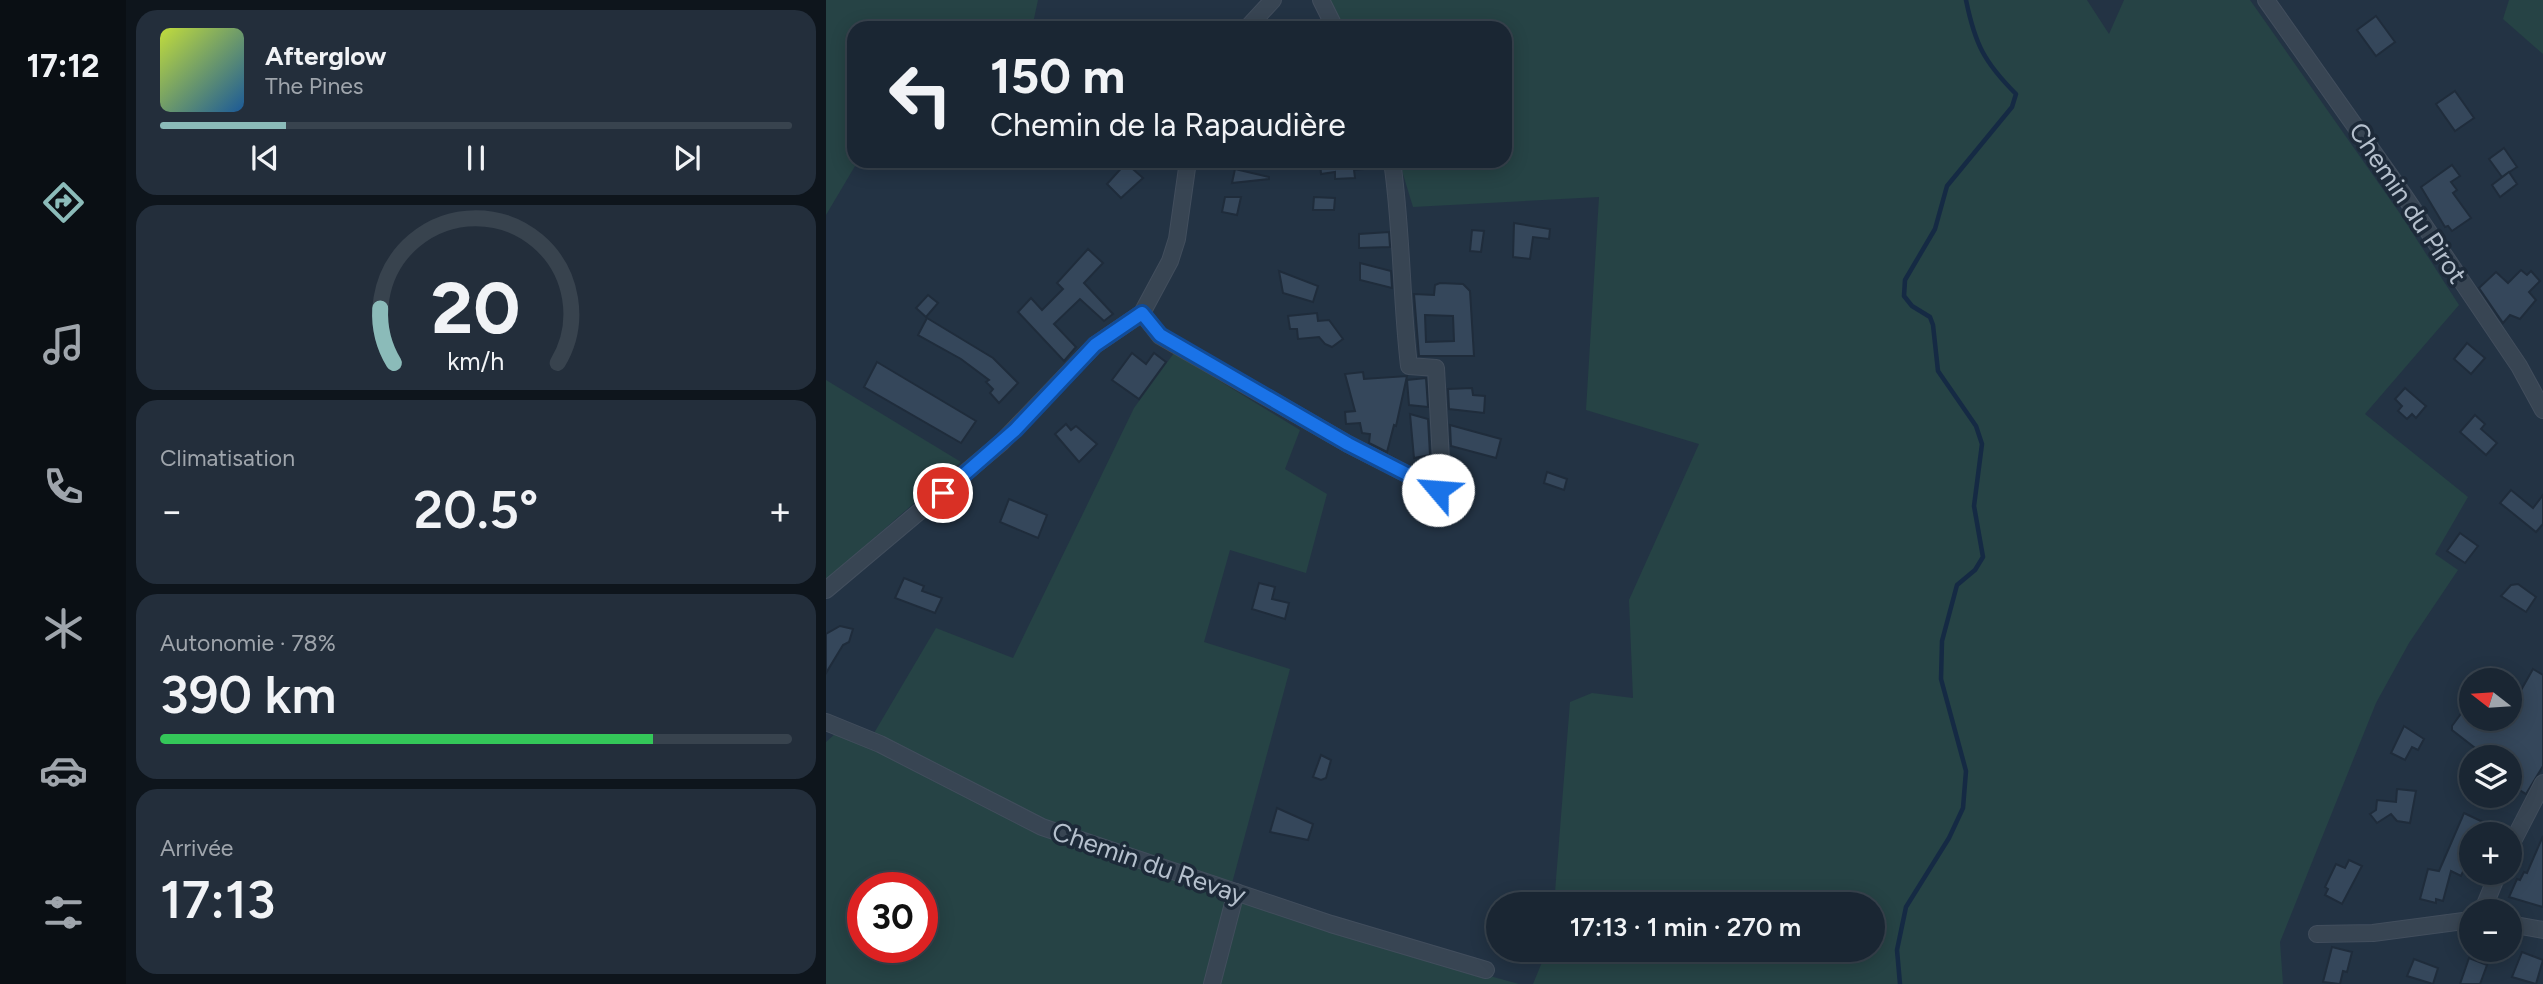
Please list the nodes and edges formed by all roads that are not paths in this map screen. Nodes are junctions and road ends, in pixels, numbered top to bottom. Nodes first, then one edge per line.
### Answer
1 (1273, 0) edge
2 (1321, 0) edge
3 (2266, 0) edge
4 (1254, 21) edge
5 (1332, 21) edge
6 (1187, 168) edge
7 (1393, 168) edge
8 (1142, 313) junction
9 (2543, 410) edge
10 (826, 590) edge
11 (826, 722) edge
12 (2543, 783) edge
13 (2522, 824) edge
14 (1236, 892) junction
15 (2459, 922) edge
16 (2522, 926) edge
17 (2543, 930) edge
18 (2317, 934) dead end
19 (1486, 970) dead end
20 (1212, 984) edge

1 - 4 street
2 - 5 street
3 - 9 street, Chemin du Pirot
6 - 8 street
7 - 8 street
8 - 10 street
11 - 14 street, Chemin du Revay
12 - 13 street
14 - 19 street, Chemin du Revay
14 - 20 street
15 - 18 street
16 - 17 street

